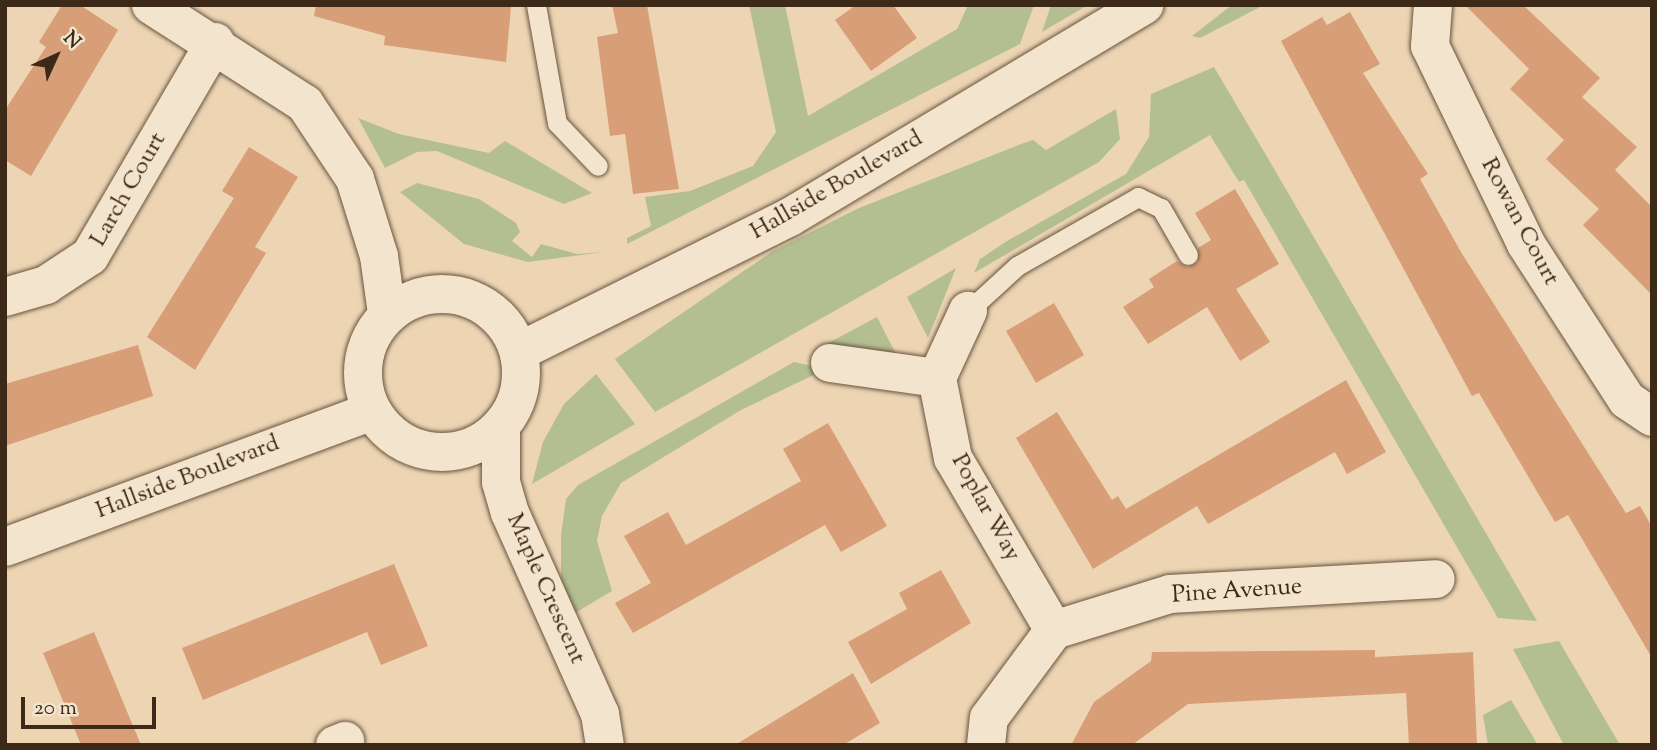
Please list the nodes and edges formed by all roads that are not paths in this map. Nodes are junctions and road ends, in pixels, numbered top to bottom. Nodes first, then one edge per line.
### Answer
1 (151, 5) edge
2 (536, 5) edge
3 (1144, 5) edge
4 (1433, 5) edge
5 (215, 42) junction
6 (598, 166) dead end
7 (1188, 255) dead end
8 (5, 297) edge
9 (968, 311) joint
10 (387, 314) junction
11 (520, 351) junction
12 (830, 363) dead end
13 (937, 378) junction
14 (372, 411) junction
15 (1652, 417) edge
16 (502, 429) junction
17 (5, 547) edge
18 (1436, 579) dead end
19 (1054, 630) junction
20 (606, 745) edge
21 (986, 745) edge

1 - 5 street
2 - 6 lane
3 - 11 street, Hallside Boulevard
4 - 15 street, Rowan Court
5 - 8 street, Larch Court
5 - 10 street
7 - 9 lane
9 - 13 street
10 - 11 street
10 - 14 street
11 - 16 street
12 - 13 street
13 - 19 street, Poplar Way
14 - 16 street
14 - 17 street, Hallside Boulevard
16 - 20 street, Maple Crescent
18 - 19 street, Pine Avenue
19 - 21 street

